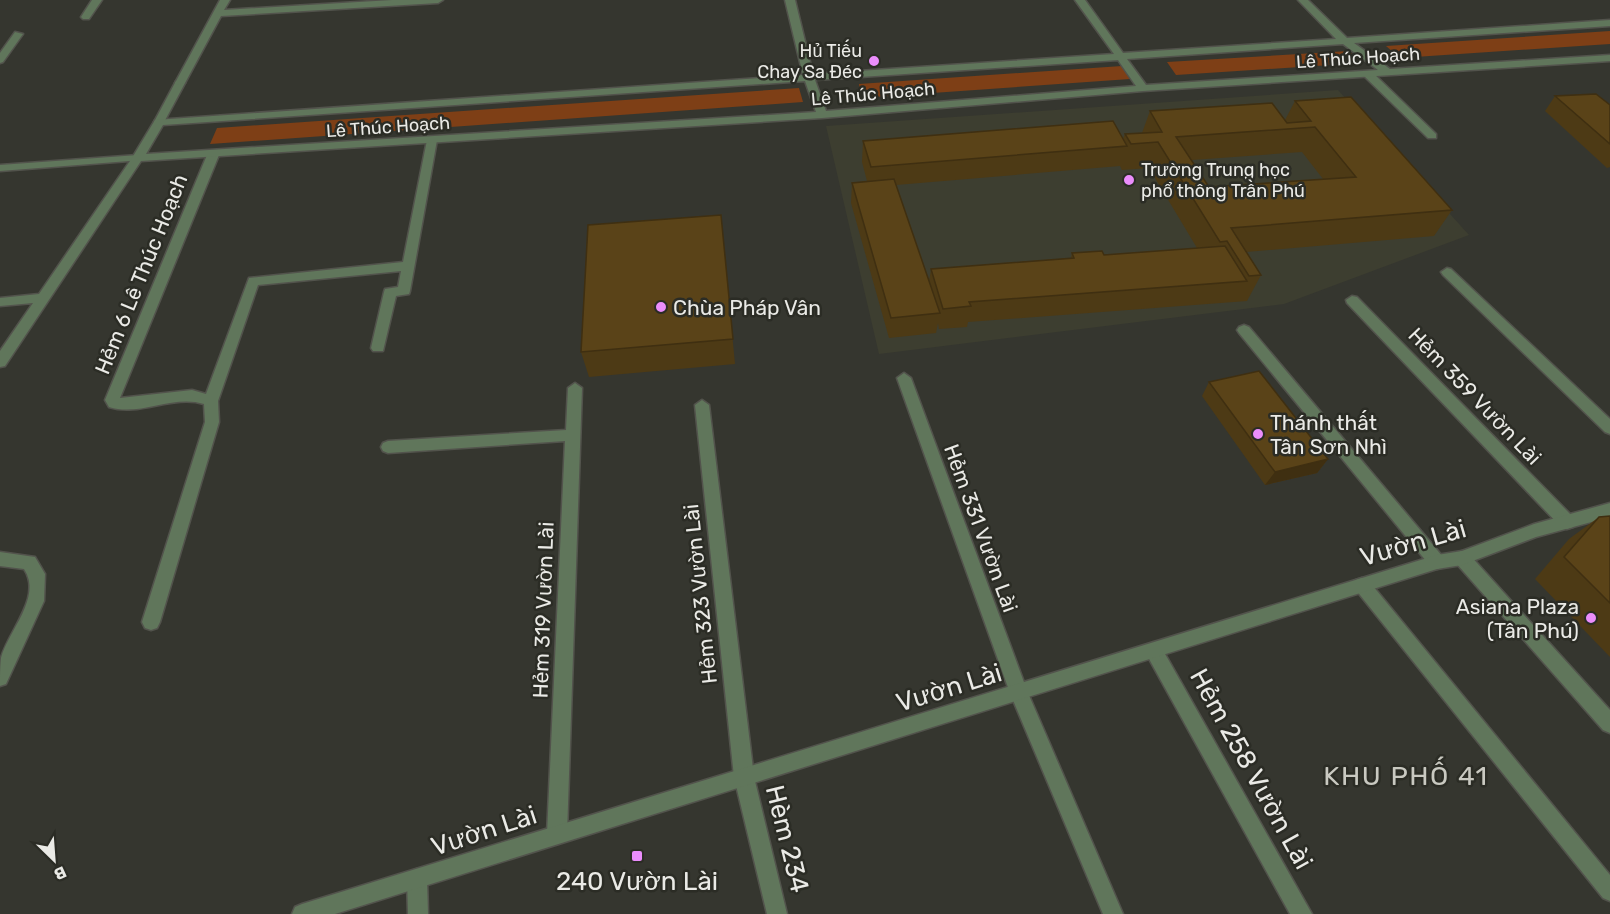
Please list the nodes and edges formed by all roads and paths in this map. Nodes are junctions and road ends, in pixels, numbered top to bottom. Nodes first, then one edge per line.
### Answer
1 (97, 0) edge
2 (225, 0) edge
3 (438, 0) edge
4 (790, 0) edge
5 (1080, 0) edge
6 (1303, 0) edge
7 (217, 13) junction
8 (86, 16) dead end
9 (1610, 23) edge
10 (18, 34) dead end
11 (1342, 40) junction
12 (1120, 55) junction
13 (1610, 58) edge
14 (0, 60) edge
15 (1389, 73) junction
16 (1368, 74) junction
17 (809, 78) junction
18 (1143, 88) junction
19 (822, 115) junction
20 (159, 122) junction
21 (1432, 136) dead end
22 (432, 140) junction
23 (213, 155) junction
24 (138, 158) junction
25 (0, 168) edge
26 (409, 266) junction
27 (1447, 272) dead end
28 (43, 298) junction
29 (1352, 300) dead end
30 (0, 302) edge
31 (1244, 330) dead end
32 (378, 348) dead end
33 (0, 362) edge
34 (904, 378) dead end
35 (575, 388) dead end
36 (211, 401) junction
37 (702, 405) dead end
38 (1610, 428) edge
39 (573, 435) junction
40 (388, 447) dead end
41 (1610, 510) edge
42 (1567, 522) junction
43 (1462, 558) junction
44 (0, 559) edge
45 (1437, 562) junction
46 (1362, 585) junction
47 (152, 622) dead end
48 (1154, 651) junction
49 (0, 678) edge
50 (1019, 693) junction
51 (1610, 724) edge
52 (744, 777) junction
53 (557, 834) junction
54 (417, 879) junction
55 (1610, 891) edge
56 (303, 914) edge
57 (418, 914) edge
58 (777, 914) edge
59 (1113, 914) edge
60 (1302, 914) edge

1 - 8 street
2 - 7 street
3 - 7 street
4 - 17 street
5 - 12 street
6 - 11 street
7 - 20 street
9 - 11 street, Lê Thúc Hoạch
10 - 14 street
11 - 12 street, Lê Thúc Hoạch
11 - 15 street
12 - 17 street, Lê Thúc Hoạch
12 - 18 street
13 - 15 street, Lê Thúc Hoạch
15 - 16 street, Lê Thúc Hoạch
16 - 18 street, Lê Thúc Hoạch
16 - 21 street
17 - 19 street
17 - 20 street, Lê Thúc Hoạch
18 - 19 street, Lê Thúc Hoạch
19 - 22 street, Lê Thúc Hoạch
20 - 24 street
22 - 23 street, Lê Thúc Hoạch
22 - 26 street
23 - 24 street, Lê Thúc Hoạch
23 - 36 street, Hẻm 6 Lê Thúc Hoạch
24 - 25 street, Lê Thúc Hoạch
24 - 28 street
26 - 32 street
26 - 36 street
27 - 38 street
28 - 30 street
28 - 33 street
29 - 42 street, Hẻm 359 Vườn Lài
31 - 45 street
34 - 50 street, Hẻm 331 Vườn Lài
35 - 39 street, Hẻm 319 Vườn Lài
36 - 47 street
37 - 52 street, Hẻm 323 Vườn Lài
39 - 40 street
39 - 53 street, Hẻm 319 Vườn Lài
41 - 42 street, Vườn Lài
42 - 43 street, Vườn Lài
43 - 45 street, Vườn Lài
43 - 51 street
44 - 49 street
45 - 46 street, Vườn Lài
46 - 48 street, Vườn Lài
46 - 55 street
48 - 50 street, Vườn Lài
48 - 60 street, Hẻm 258 Vườn Lài
50 - 52 street, Vườn Lài
50 - 59 street, Hẻm 331 Vườn Lài
52 - 53 street, Vườn Lài
52 - 58 street, Hèm 234
53 - 54 street, Vườn Lài
54 - 56 street, Vườn Lài
54 - 57 street

